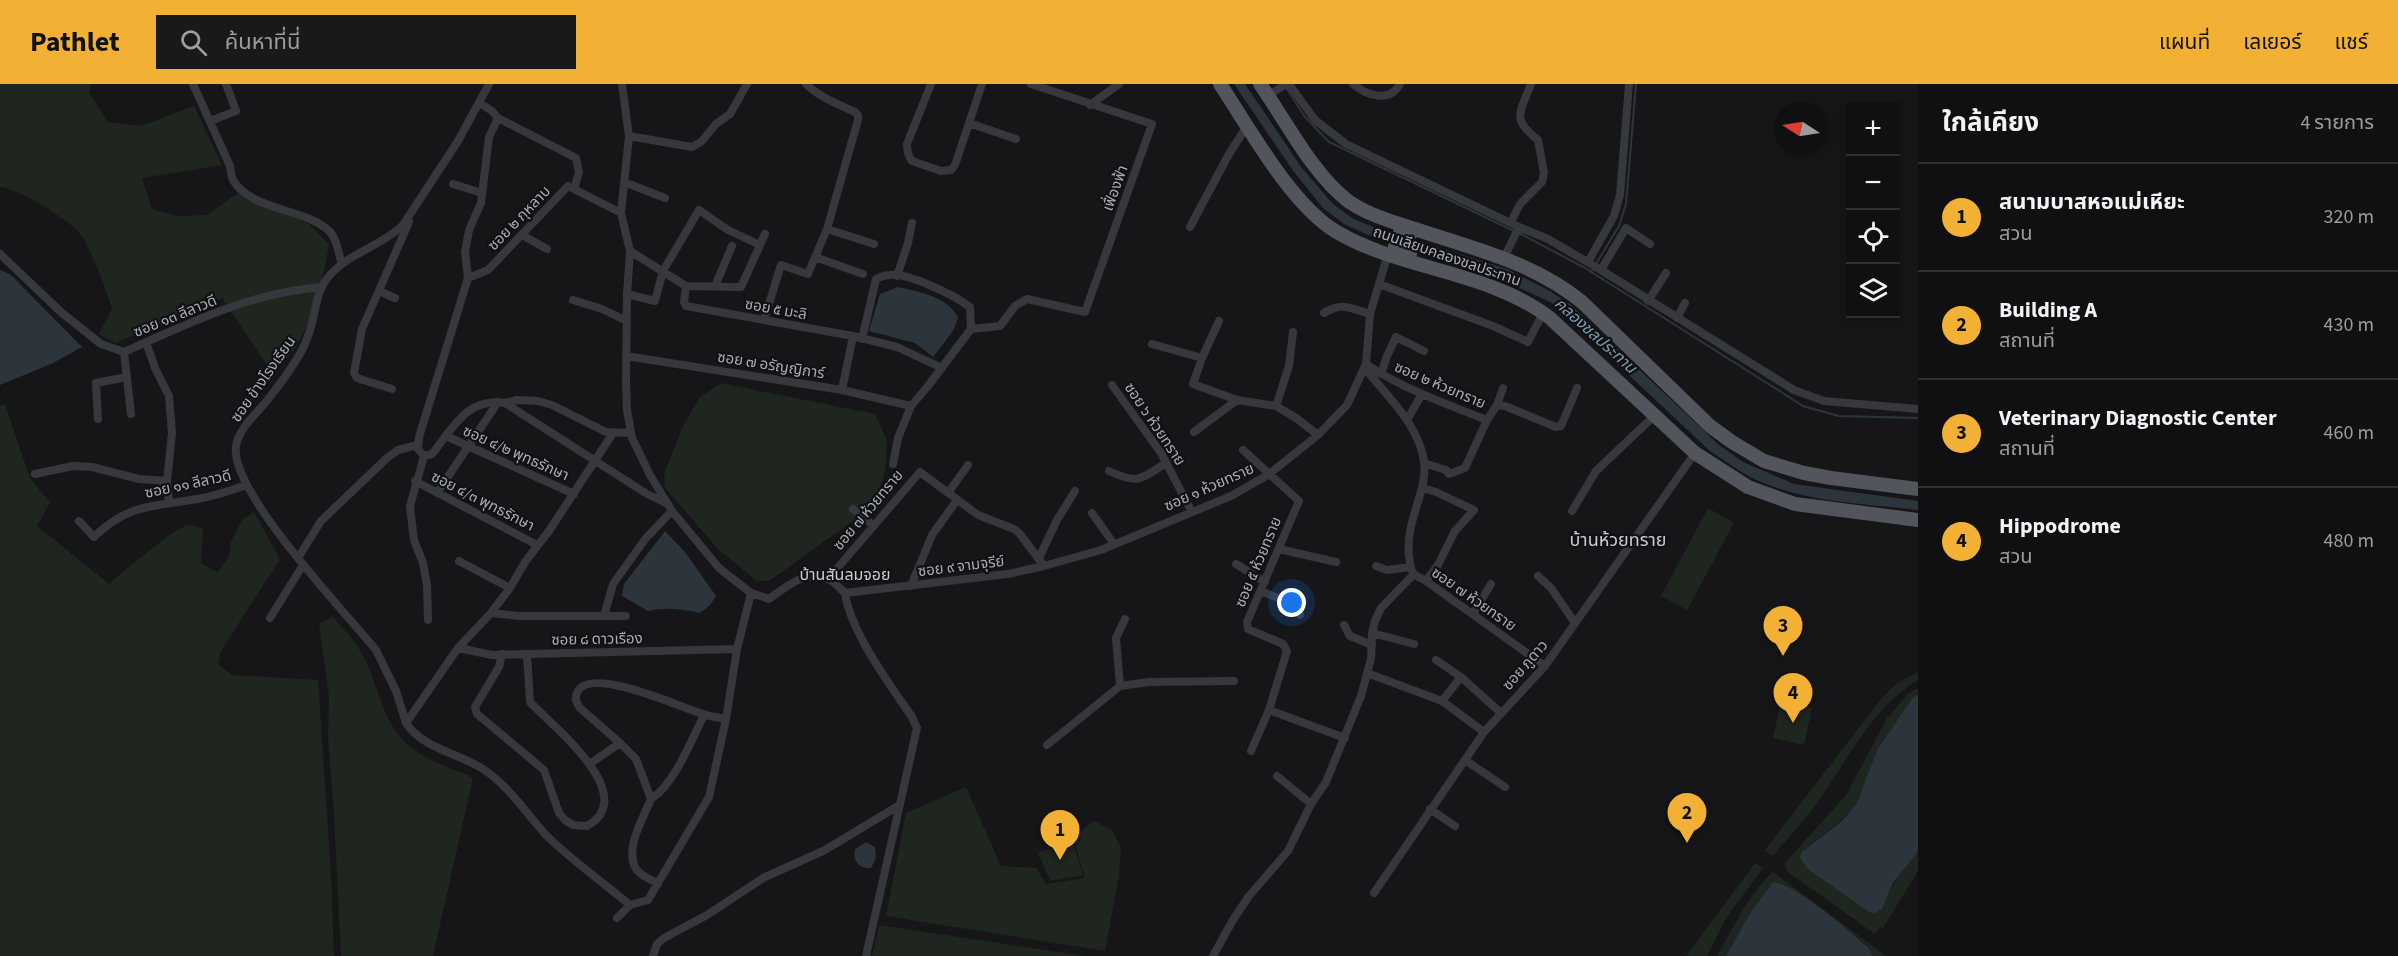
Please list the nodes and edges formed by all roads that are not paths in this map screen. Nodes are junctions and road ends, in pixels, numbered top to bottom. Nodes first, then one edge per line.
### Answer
1 (193, 84) edge
2 (226, 84) edge
3 (489, 84) edge
4 (622, 84) edge
5 (747, 84) edge
6 (806, 84) edge
7 (931, 84) edge
8 (982, 84) edge
9 (1031, 84) edge
10 (1119, 84) edge
11 (1220, 84) edge
12 (1353, 84) edge
13 (1400, 84) edge
14 (1531, 84) edge
15 (1629, 84) edge
16 (1278, 87) edge
17 (480, 103) junction
18 (1090, 105) junction
19 (498, 118) junction
20 (210, 121) junction
21 (969, 123) junction
22 (1247, 126) junction
23 (629, 136) junction
24 (1016, 139) dead end
25 (624, 182) junction
26 (453, 184) dead end
27 (574, 189) junction
28 (482, 194) junction
29 (665, 198) dead end
30 (1350, 202) junction
31 (414, 210) junction
32 (621, 213) junction
33 (912, 223) dead end
34 (1190, 227) dead end
35 (1516, 227) junction
36 (827, 229) junction
37 (1397, 230) junction
38 (765, 234) dead end
39 (522, 235) junction
40 (874, 244) dead end
41 (1650, 244) dead end
42 (760, 245) junction
43 (732, 246) dead end
44 (1466, 246) junction
45 (547, 249) dead end
46 (1391, 249) junction
47 (630, 251) junction
48 (1507, 252) junction
49 (0, 254) edge
50 (815, 257) junction
51 (1588, 262) junction
52 (342, 264) junction
53 (1599, 268) junction
54 (663, 272) junction
55 (1666, 273) dead end
56 (862, 274) dead end
57 (897, 276) junction
58 (468, 278) junction
59 (1379, 284) junction
60 (322, 286) junction
61 (686, 286) junction
62 (715, 286) junction
63 (379, 291) junction
64 (627, 294) junction
65 (395, 298) dead end
66 (573, 300) dead end
67 (1648, 300) junction
68 (1685, 303) dead end
69 (1324, 313) dead end
70 (1543, 313) junction
71 (1370, 314) junction
72 (1677, 318) junction
73 (764, 320) junction
74 (627, 321) junction
75 (1219, 321) dead end
76 (971, 329) junction
77 (1293, 332) dead end
78 (853, 336) junction
79 (862, 339) junction
80 (146, 342) junction
81 (1152, 344) dead end
82 (1424, 351) dead end
83 (124, 352) junction
84 (626, 356) junction
85 (1202, 358) junction
86 (1366, 366) junction
87 (942, 368) junction
88 (1381, 374) junction
89 (127, 377) junction
90 (1112, 385) dead end
91 (1503, 388) dead end
92 (1577, 388) dead end
93 (392, 389) dead end
94 (842, 390) junction
95 (1422, 394) junction
96 (1237, 400) junction
97 (501, 402) junction
98 (1497, 405) junction
99 (911, 406) junction
100 (1275, 406) junction
101 (1918, 410) edge
102 (131, 414) dead end
103 (1655, 415) junction
104 (98, 419) dead end
105 (1407, 420) junction
106 (1487, 420) junction
107 (1194, 432) dead end
108 (613, 433) junction
109 (631, 433) junction
110 (1318, 435) junction
111 (446, 436) junction
112 (418, 445) junction
113 (467, 446) junction
114 (1243, 450) dead end
115 (1695, 453) junction
116 (424, 456) junction
117 (596, 460) junction
118 (1166, 463) junction
119 (1424, 463) junction
120 (893, 464) dead end
121 (969, 465) dead end
122 (1109, 471) dead end
123 (35, 474) dead end
124 (1268, 475) junction
125 (167, 481) junction
126 (415, 482) junction
127 (246, 485) junction
128 (1422, 488) junction
129 (1918, 489) edge
130 (1075, 491) dead end
131 (437, 493) junction
132 (948, 493) junction
133 (574, 494) junction
134 (957, 500) junction
135 (169, 503) junction
136 (670, 507) junction
137 (853, 509) dead end
138 (1191, 510) junction
139 (1572, 510) dead end
140 (1092, 513) dead end
141 (1918, 520) edge
142 (79, 521) dead end
143 (874, 526) junction
144 (1114, 544) junction
145 (537, 545) junction
146 (1279, 549) junction
147 (1039, 558) junction
148 (301, 561) junction
149 (459, 561) dead end
150 (1336, 562) dead end
151 (1236, 564) dead end
152 (1044, 566) junction
153 (1376, 566) dead end
154 (1412, 571) junction
155 (1538, 576) dead end
156 (828, 579) junction
157 (1426, 581) junction
158 (1264, 582) junction
159 (1491, 584) dead end
160 (911, 586) junction
161 (510, 588) junction
162 (1261, 591) junction
163 (751, 593) junction
164 (845, 593) junction
165 (491, 613) junction
166 (1473, 614) junction
167 (1300, 615) dead end
168 (604, 616) junction
169 (626, 616) dead end
170 (270, 618) dead end
171 (1125, 619) dead end
172 (429, 620) dead end
173 (1575, 623) junction
174 (1344, 625) dead end
175 (1371, 633) junction
176 (1414, 644) dead end
177 (1372, 645) junction
178 (458, 648) junction
179 (737, 649) junction
180 (502, 654) junction
181 (527, 654) junction
182 (1437, 660) dead end
183 (1545, 666) junction
184 (1367, 673) junction
185 (1461, 677) junction
186 (1234, 681) dead end
187 (1120, 686) junction
188 (1442, 702) junction
189 (1269, 710) junction
190 (1501, 713) junction
191 (704, 715) junction
192 (726, 718) junction
193 (405, 723) junction
194 (1484, 732) junction
195 (1345, 738) junction
196 (620, 742) junction
197 (1047, 746) dead end
198 (1251, 751) dead end
199 (1465, 760) junction
200 (591, 763) junction
201 (1277, 776) dead end
202 (1505, 787) dead end
203 (651, 799) junction
204 (1311, 804) junction
205 (898, 806) junction
206 (1430, 809) junction
207 (1455, 826) dead end
208 (658, 884) junction
209 (1374, 893) dead end
210 (630, 905) junction
211 (617, 918) dead end
212 (653, 956) edge
213 (866, 956) edge
214 (1214, 956) edge

1 - 20 street
2 - 20 street
3 - 17 street, ซอย ข้างโรงเรียน
4 - 23 street
5 - 23 street
6 - 36 street
7 - 21 street
8 - 21 street
9 - 18 street, เฟื่องฟ้า
10 - 18 street
11 - 22 main road, ถนนเลียบคลองชลประทาน
12 - 13 street
14 - 35 street
15 - 51 street
16 - 30 main road, ถนนเลียบคลองชลประทาน
16 - 35 street
17 - 19 street
17 - 31 street, ซอย ข้างโรงเรียน
18 - 76 street, เฟื่องฟ้า
19 - 27 street
19 - 28 street
20 - 52 street
21 - 24 street
22 - 34 street
22 - 46 main road, ถนนเลียบคลองชลประทาน
23 - 25 street
25 - 29 street
25 - 32 street
26 - 28 street
27 - 32 street, ซอย ๒ กุหลาบ
27 - 39 street, ซอย ๒ กุหลาบ
28 - 58 street
30 - 37 main road
30 - 44 main road, ถนนเลียบคลองชลประทาน
31 - 52 street, ซอย ข้างโรงเรียน
31 - 63 street
32 - 47 street
33 - 57 street
35 - 48 street
35 - 51 street
36 - 40 street
36 - 50 street
37 - 44 main road
37 - 46 main road
38 - 42 street
39 - 45 street
39 - 58 street, ซอย ๒ กุหลาบ
41 - 53 street
42 - 54 street
42 - 62 street
43 - 62 street
44 - 48 main road, ถนนเลียบคลองชลประทาน
46 - 59 street, ซอย ๑ ห้วยทราย
46 - 70 main road, ถนนเลียบคลองชลประทาน
47 - 54 street
47 - 64 street
48 - 129 main road, ถนนเลียบคลองชลประทาน
49 - 83 street, ซอย ๑๓ ลีลาวดี
50 - 56 street
50 - 73 street
51 - 53 street
52 - 60 street, ซอย ข้างโรงเรียน
53 - 67 street
54 - 61 street
54 - 64 street
55 - 67 street
57 - 76 street
57 - 79 street
58 - 112 street
59 - 70 street
59 - 71 street, ซอย ๑ ห้วยทราย
60 - 80 street, ซอย ๑๓ ลีลาวดี
60 - 127 street, ซอย ข้างโรงเรียน
61 - 62 street
61 - 73 street, ซอย ๕ มะลิ
63 - 65 street
63 - 93 street
64 - 74 street
66 - 74 street
67 - 72 street
68 - 72 street
69 - 71 street
70 - 103 main road, ถนนเลียบคลองชลประทาน
71 - 86 street, ซอย ๑ ห้วยทราย
72 - 101 street
73 - 78 street, ซอย ๕ มะลิ
74 - 84 street
75 - 85 street
76 - 87 street
77 - 100 street
78 - 79 street, ซอย ๕ มะลิ
78 - 94 street
79 - 87 street, ซอย ๕ มะลิ
80 - 83 street, ซอย ๑๓ ลีลาวดี
80 - 125 street
81 - 85 street
82 - 88 street
83 - 89 street
84 - 94 street, ซอย ๗ อรัญญิการ์
84 - 109 street
85 - 96 street
86 - 88 street, ซอย ๒ ห้วยทราย
86 - 105 street
86 - 110 street, ซอย ๑ ห้วยทราย
87 - 99 street
88 - 95 street, ซอย ๒ ห้วยทราย
89 - 102 street
89 - 104 street
90 - 118 street, ซอย ๖ ห้วยทราย
91 - 98 street
92 - 98 street, ซอย ๒ ห้วยทราย
94 - 99 street, ซอย ๗ อรัญญิการ์
95 - 105 street
95 - 106 street, ซอย ๒ ห้วยทราย
96 - 100 street
96 - 107 street
97 - 108 street
97 - 111 street
97 - 113 street
97 - 117 street
98 - 106 street, ซอย ๒ ห้วยทราย
99 - 120 street
100 - 110 street
103 - 115 main road, ถนนเลียบคลองชลประทาน
103 - 139 street
105 - 119 street
106 - 119 street
108 - 109 street
108 - 117 street
109 - 136 street
110 - 124 street, ซอย ๑ ห้วยทราย
111 - 113 street, ซอย ๔/๒ พุทธรักษา
111 - 116 street
112 - 116 street
112 - 148 street
113 - 131 street
113 - 133 street, ซอย ๔/๒ พุทธรักษา
114 - 124 street
115 - 141 main road, ถนนเลียบคลองชลประทาน
115 - 173 street, ซอย ภูดาว
116 - 126 street
117 - 133 street
117 - 136 street
118 - 122 street
118 - 138 street, ซอย ๖ ห้วยทราย
119 - 128 street, ซอย ๗ ห้วยทราย
121 - 132 street
123 - 125 street
124 - 138 street, ซอย ๑ ห้วยทราย
124 - 146 street, ซอย ๕ ห้วยทราย
125 - 135 street
126 - 131 street, ซอย ๔/๓ พุทธรักษา
126 - 172 street
127 - 135 street, ซอย ๑๑ ลีลาวดี
127 - 148 street, ซอย ข้างโรงเรียน
128 - 154 street, ซอย ๗ ห้วยทราย
128 - 157 street
130 - 147 street
131 - 145 street, ซอย ๔/๓ พุทธรักษา
132 - 134 street, ซอย ๗ ห้วยทราย
132 - 143 street, ซอย ๗ ห้วยทราย
133 - 145 street
134 - 147 street, ซอย ๗ ห้วยทราย
134 - 160 street
135 - 142 street, ซอย ๑๑ ลีลาวดี
136 - 163 street
136 - 168 street
137 - 143 street
138 - 144 street, ซอย ๑ ห้วยทราย
140 - 144 street
143 - 156 street, ซอย ๗ ห้วยทราย
144 - 152 street, ซอย ๑ ห้วยทราย
145 - 161 street
146 - 150 street
146 - 158 street, ซอย ๕ ห้วยทราย
147 - 152 street, ซอย ๗ ห้วยทราย
148 - 170 street
148 - 193 street, ซอย ข้างโรงเรียน
149 - 161 street
151 - 158 street
152 - 160 street, ซอย ๙ จามจุรีย์
153 - 154 street
154 - 157 street, ซอย ๗ ห้วยทราย
154 - 175 street
155 - 173 street
156 - 163 street
156 - 164 street
157 - 166 street, ซอย ๗ ห้วยทราย
158 - 162 street, ซอย ๕ ห้วยทราย
159 - 166 street
160 - 164 street, ซอย ๙ จามจุรีย์
161 - 165 street
162 - 167 street
162 - 189 street, ซอย ๕ ห้วยทราย
163 - 179 street
164 - 205 street
165 - 168 street
165 - 178 street
166 - 183 street, ซอย ๗ ห้วยทราย
168 - 169 street
171 - 187 street
173 - 183 street, ซอย ภูดาว
174 - 177 street
175 - 176 street
175 - 177 street
177 - 184 street
178 - 180 street, ซอย ๘ ดาวเรือง
178 - 193 street
179 - 181 street, ซอย ๘ ดาวเรือง
179 - 192 street
180 - 181 street, ซอย ๘ ดาวเรือง
180 - 200 street
181 - 200 street
182 - 185 street
183 - 190 street, ซอย ภูดาว
184 - 188 street
184 - 195 street
185 - 188 street
185 - 190 street
186 - 187 street
187 - 197 street
188 - 194 street
189 - 195 street
189 - 198 street, ซอย ๕ ห้วยทราย
190 - 194 street, ซอย ภูดาว
191 - 192 street
191 - 196 street
191 - 203 street
192 - 208 street
193 - 210 street
194 - 199 street, ซอย ภูดาว
195 - 204 street
196 - 200 street
196 - 203 street
199 - 202 street
199 - 206 street, ซอย ภูดาว
201 - 204 street
203 - 208 street
204 - 214 street
205 - 212 street
205 - 213 street
206 - 207 street
206 - 209 street, ซอย ภูดาว
208 - 210 street
210 - 211 street

